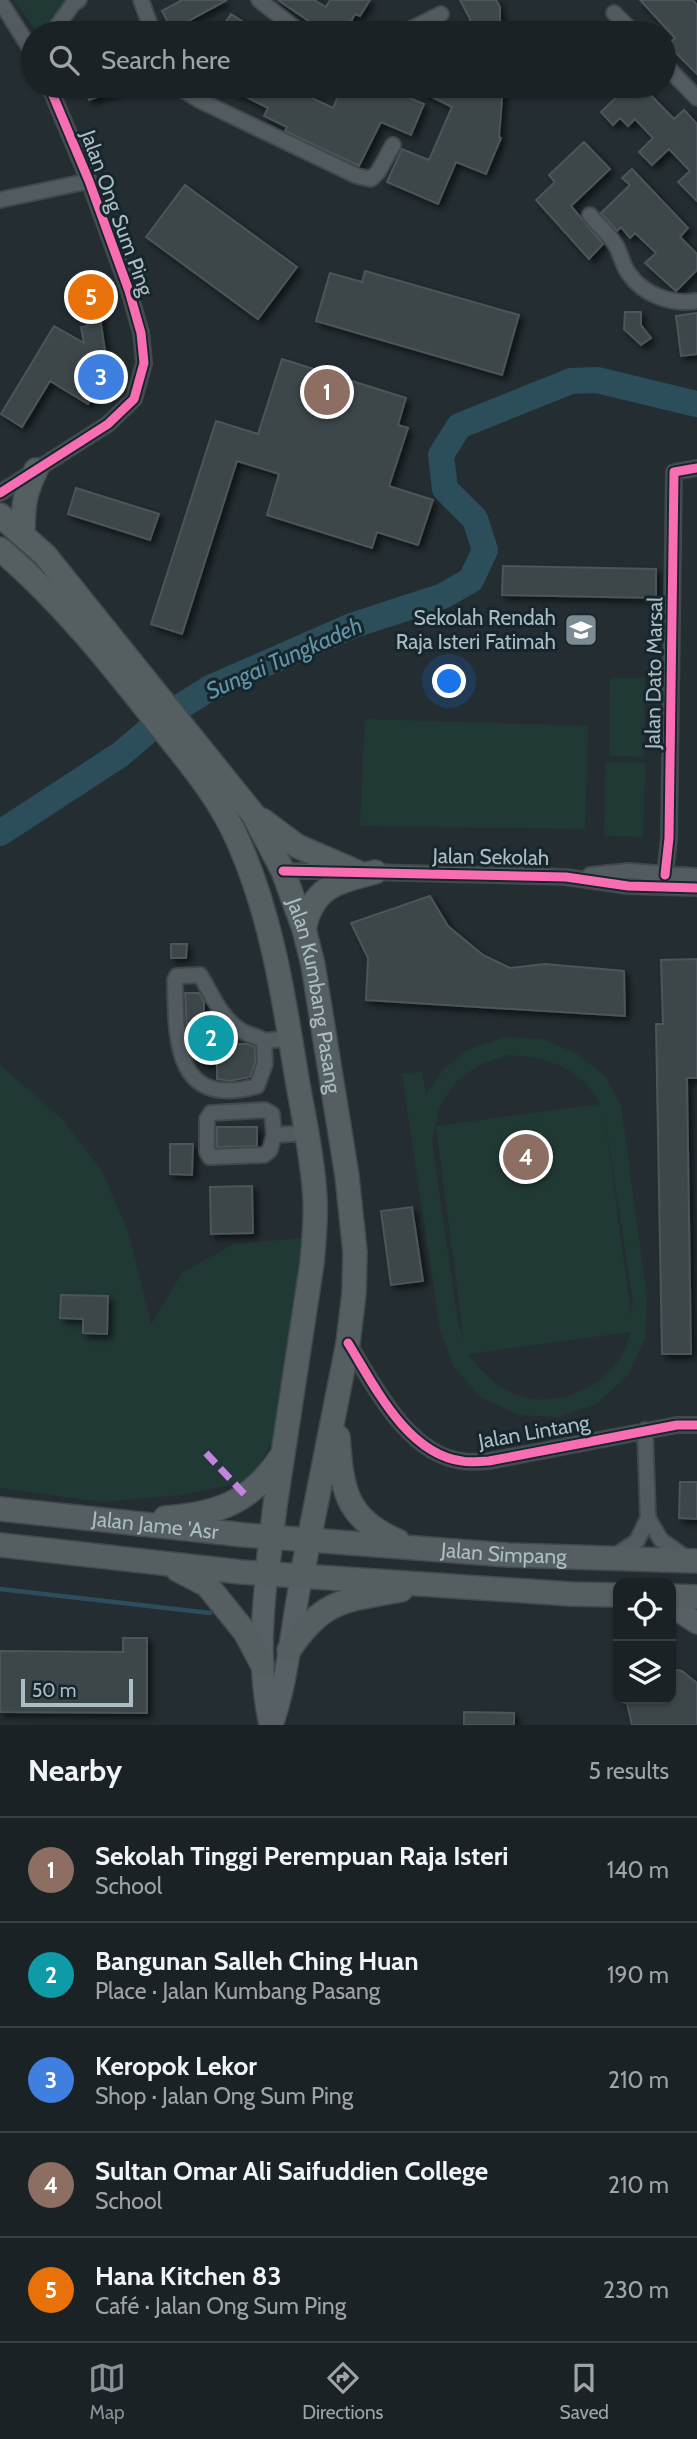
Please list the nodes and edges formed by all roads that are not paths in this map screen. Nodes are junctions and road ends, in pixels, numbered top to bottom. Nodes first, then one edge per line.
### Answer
1 (79, 0) edge
2 (141, 0) edge
3 (259, 0) edge
4 (0, 1) edge
5 (614, 13) dead end
6 (440, 14) dead end
7 (61, 21) edge
8 (149, 21) edge
9 (286, 21) edge
10 (426, 21) edge
11 (622, 21) edge
12 (21, 34) edge
13 (676, 76) edge
14 (54, 98) edge
15 (196, 98) edge
16 (697, 98) edge
17 (393, 145) dead end
18 (89, 180) junction
19 (0, 200) edge
20 (590, 215) dead end
21 (697, 301) edge
22 (697, 468) edge
23 (36, 471) junction
24 (0, 493) edge
25 (0, 515) edge
26 (23, 534) junction
27 (0, 549) edge
28 (142, 689) junction
29 (185, 743) junction
30 (253, 814) junction
31 (230, 823) junction
32 (283, 870) junction
33 (366, 872) junction
34 (666, 875) junction
35 (697, 876) edge
36 (566, 877) junction
37 (697, 888) edge
38 (304, 929) junction
39 (282, 979) junction
40 (291, 1038) junction
41 (264, 1041) junction
42 (307, 1133) junction
43 (274, 1135) junction
44 (348, 1343) junction
45 (336, 1413) junction
46 (697, 1425) edge
47 (645, 1430) junction
48 (284, 1453) junction
49 (0, 1509) edge
50 (648, 1518) junction
51 (110, 1521) junction
52 (271, 1536) junction
53 (310, 1538) junction
54 (0, 1545) edge
55 (411, 1547) junction
56 (105, 1557) junction
57 (608, 1559) junction
58 (694, 1561) edge
59 (166, 1564) junction
60 (267, 1573) junction
61 (302, 1575) junction
62 (432, 1585) junction
63 (613, 1595) edge
64 (676, 1596) edge
65 (697, 1597) edge
66 (676, 1609) edge
67 (697, 1623) edge
68 (289, 1650) junction
69 (262, 1664) junction
70 (271, 1725) edge

1 - 7 street
2 - 8 street
3 - 9 street
4 - 12 street
5 - 11 street
6 - 10 street
13 - 16 street
14 - 18 street, Jalan Ong Sum Ping
15 - 17 street
18 - 19 street
18 - 23 street, Jalan Ong Sum Ping
20 - 21 street
22 - 34 street, Jalan Dato Marsal
23 - 24 street, Jalan Ong Sum Ping
23 - 26 main road
25 - 26 main road, Jalan Kumbang Pasang
26 - 28 main road, Jalan Kumbang Pasang
27 - 28 main road, Jalan Kumbang Pasang
28 - 29 main road, Jalan Kumbang Pasang
29 - 30 main road, Jalan Kumbang Pasang
29 - 31 main road, Jalan Kumbang Pasang
30 - 32 main road, Jalan Kumbang Pasang
30 - 33 main road
31 - 32 main road
31 - 39 main road, Jalan Kumbang Pasang
32 - 33 street, Jalan Sekolah
32 - 38 main road, Jalan Kumbang Pasang
32 - 39 main road
33 - 36 street, Jalan Sekolah
33 - 38 main road
34 - 35 street, Jalan Sekolah
34 - 36 street, Jalan Sekolah
36 - 37 street, Jalan Sekolah
38 - 44 main road, Jalan Kumbang Pasang
39 - 40 main road, Jalan Kumbang Pasang
40 - 41 street
40 - 42 main road, Jalan Kumbang Pasang
41 - 41 street
42 - 43 street
42 - 48 main road, Jalan Kumbang Pasang
43 - 43 street
44 - 45 main road, Jalan Kumbang Pasang
44 - 47 street, Jalan Lintang
45 - 53 main road, Jalan Kumbang Pasang
45 - 55 main road
46 - 47 street, Jalan Lintang
47 - 50 street
48 - 51 main road
48 - 52 main road, Jalan Kumbang Pasang
49 - 51 main road, Jalan Jame 'Asr
50 - 57 street
50 - 58 street
51 - 52 main road, Jalan Jame 'Asr
51 - 56 main road
52 - 53 main road, Jalan Jame 'Asr
52 - 60 main road, Jalan Kumbang Pasang
53 - 55 main road, Jalan Simpang
53 - 61 main road, Jalan Kumbang Pasang
54 - 56 main road, Jalan Jame 'Asr
55 - 57 main road, Jalan Simpang
56 - 59 main road, Jalan Jame 'Asr
57 - 58 main road, Jalan Simpang
59 - 60 main road, Jalan Jame 'Asr
59 - 69 main road
60 - 61 main road, Jalan Jame 'Asr
60 - 69 main road
61 - 62 main road, Jalan Simpang
61 - 68 main road
62 - 63 main road, Jalan Simpang
62 - 68 main road
64 - 65 main road
66 - 67 main road
68 - 70 main road
69 - 70 main road

